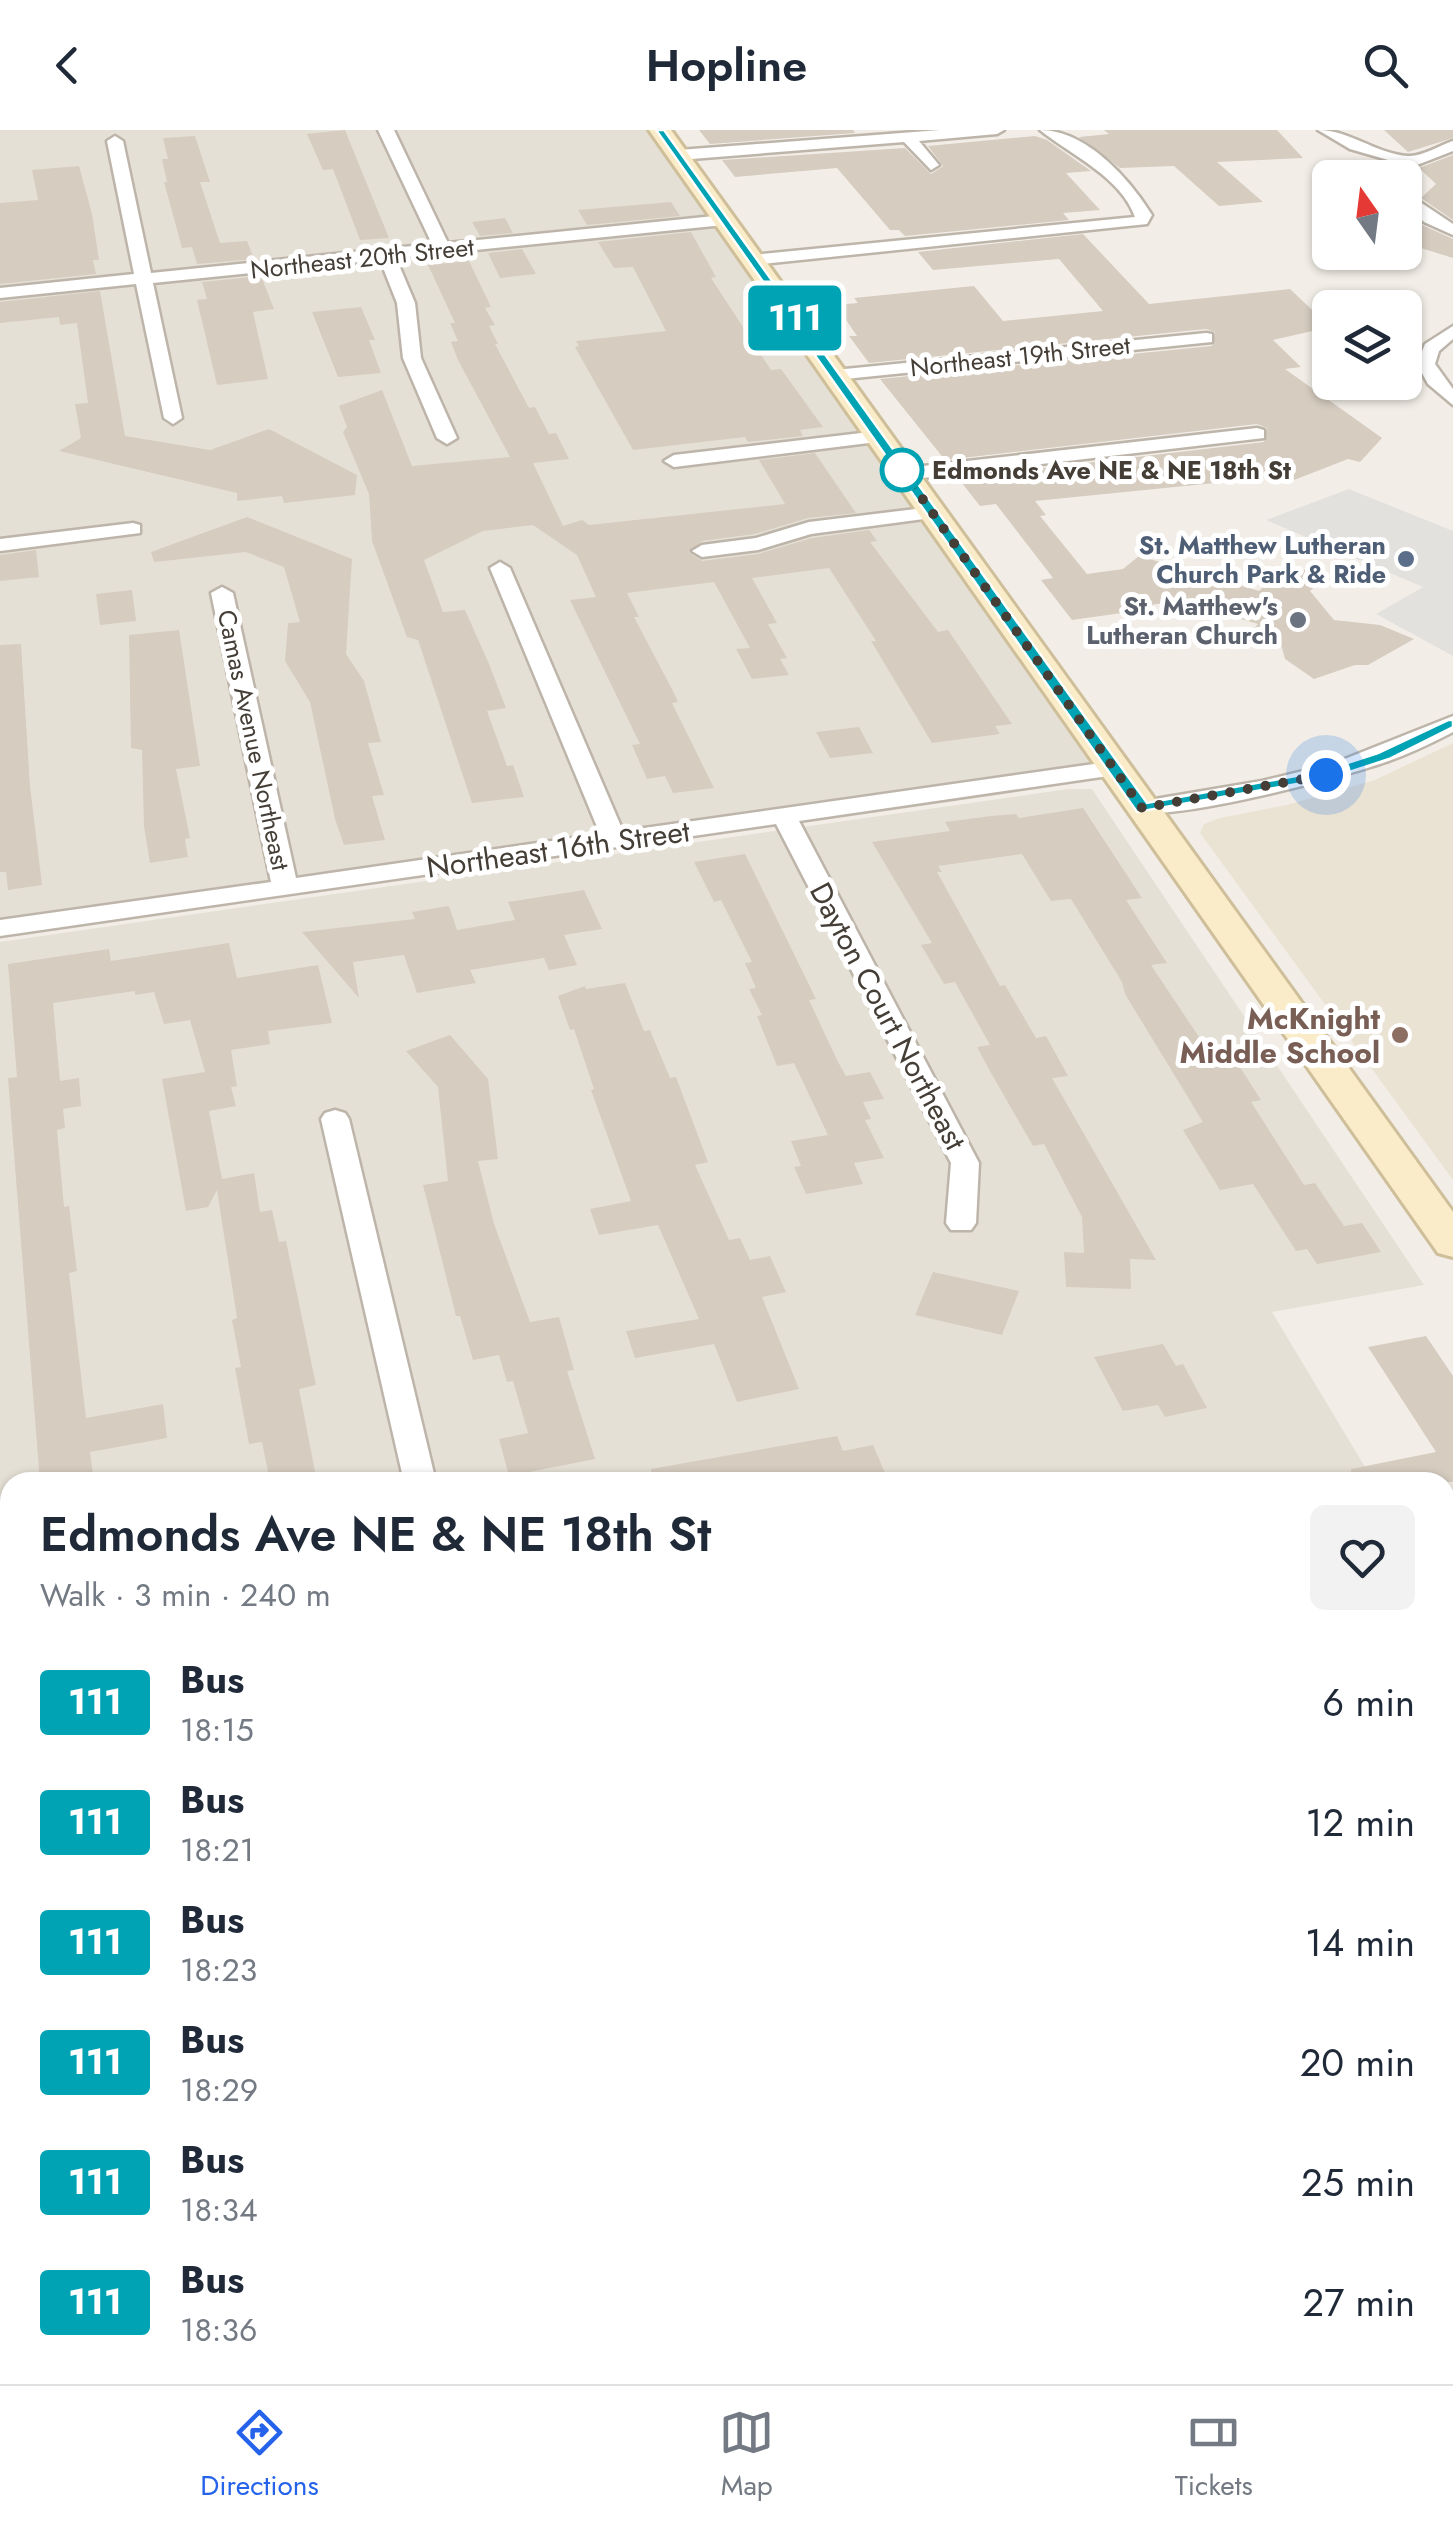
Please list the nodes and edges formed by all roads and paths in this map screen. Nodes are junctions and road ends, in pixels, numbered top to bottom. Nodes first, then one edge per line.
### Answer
1 (386, 130) edge
2 (660, 130) edge
3 (997, 130) edge
4 (1048, 130) edge
5 (1326, 130) edge
6 (908, 137) junction
7 (115, 141) dead end
8 (1453, 146) edge
9 (679, 155) junction
10 (1405, 160) edge
11 (1417, 160) edge
12 (932, 165) dead end
13 (1422, 212) edge
14 (724, 220) junction
15 (1453, 230) edge
16 (444, 250) junction
17 (386, 256) junction
18 (753, 260) junction
19 (143, 279) junction
20 (0, 293) edge
21 (1453, 331) edge
22 (1206, 338) dead end
23 (835, 374) junction
24 (1453, 399) edge
25 (174, 418) dead end
26 (1257, 434) dead end
27 (878, 437) junction
28 (447, 438) dead end
29 (674, 462) dead end
30 (905, 474) junction
31 (932, 513) junction
32 (133, 529) dead end
33 (0, 545) edge
34 (702, 552) dead end
35 (500, 568) dead end
36 (222, 594) dead end
37 (1453, 724) edge
38 (1116, 768) junction
39 (1142, 808) junction
40 (784, 816) junction
41 (615, 840) junction
42 (285, 888) junction
43 (0, 928) edge
44 (335, 1119) dead end
45 (962, 1223) dead end
46 (1453, 1243) edge
47 (418, 1472) edge

1 - 16 street
2 - 9 street
3 - 6 street
4 - 18 street
5 - 10 street
6 - 9 street
6 - 12 street
7 - 19 street
8 - 11 street
9 - 14 street
13 - 15 street
14 - 16 street, Northeast 20th Street
14 - 18 street
16 - 17 street, Northeast 20th Street
17 - 19 street, Northeast 20th Street
17 - 28 street
18 - 23 street
19 - 20 street, Northeast 20th Street
19 - 25 street
21 - 24 street
22 - 23 street, Northeast 19th Street
23 - 27 street
26 - 30 street
27 - 29 street
27 - 30 street
30 - 31 street
31 - 34 street
31 - 38 street
32 - 33 street
35 - 41 street
36 - 42 street, Camas Avenue Northeast
37 - 39 street
38 - 39 street
38 - 40 street, Northeast 16th Street
39 - 46 street
40 - 41 street, Northeast 16th Street
40 - 45 street, Dayton Court Northeast
41 - 42 street, Northeast 16th Street
42 - 43 street, Northeast 16th Street
44 - 47 street

